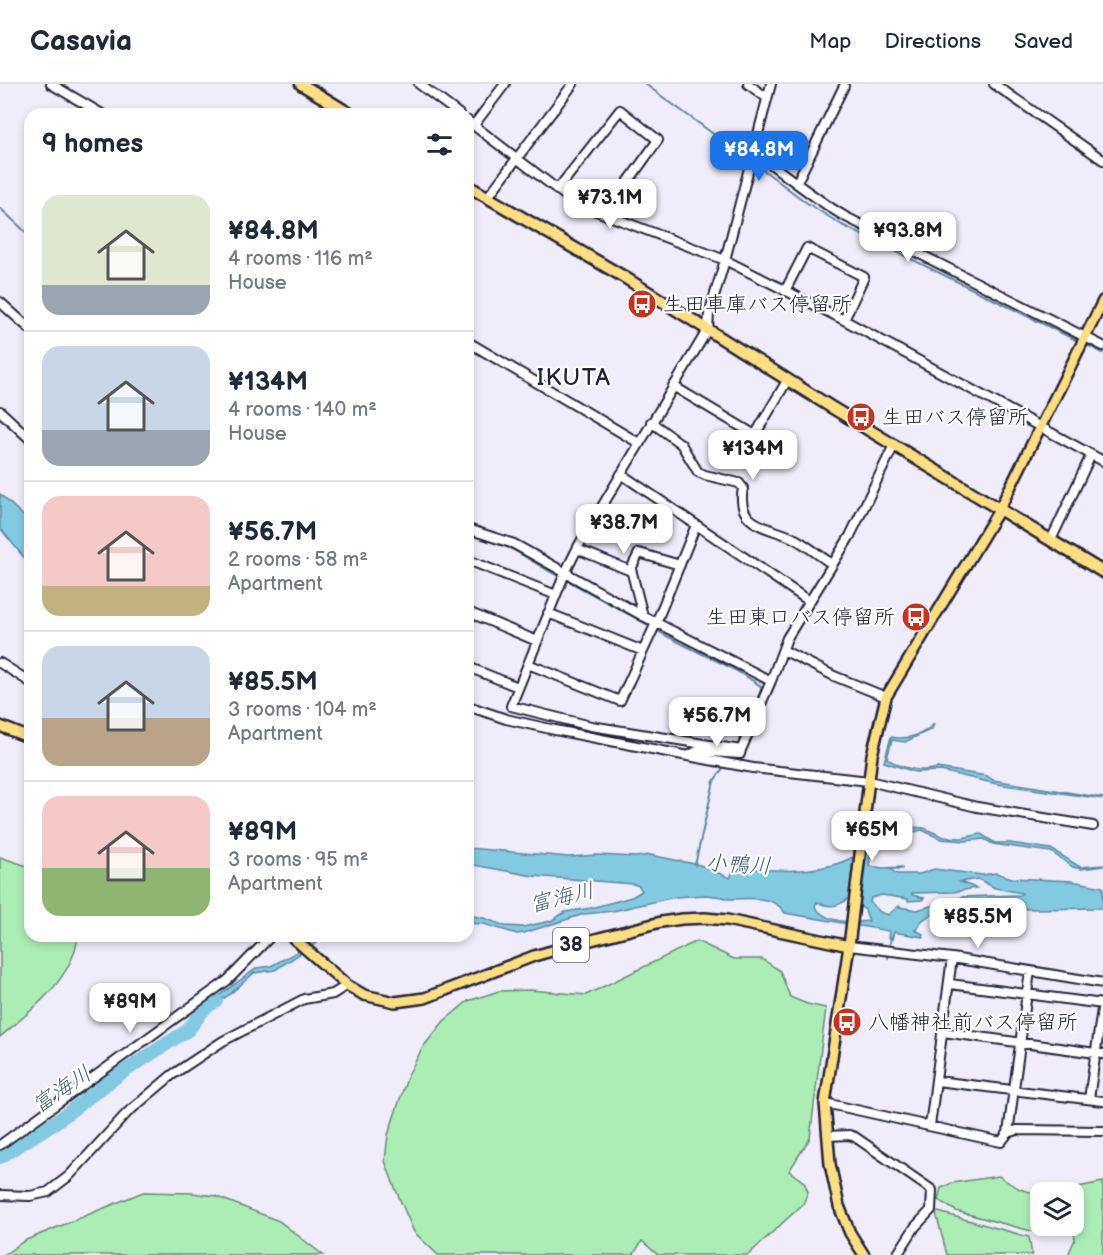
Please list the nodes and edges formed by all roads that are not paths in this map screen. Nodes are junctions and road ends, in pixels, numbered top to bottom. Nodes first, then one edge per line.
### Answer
1 (51, 84) edge
2 (301, 84) edge
3 (419, 84) edge
4 (505, 84) edge
5 (573, 84) edge
6 (748, 84) edge
7 (771, 84) edge
8 (994, 84) edge
9 (844, 86) dead end
10 (767, 98) junction
11 (92, 108) edge
12 (340, 108) edge
13 (451, 108) edge
14 (474, 120) edge
15 (474, 125) edge
16 (753, 151) junction
17 (518, 158) junction
18 (1103, 160) edge
19 (797, 182) junction
20 (557, 189) junction
21 (474, 190) edge
22 (487, 198) junction
23 (605, 214) junction
24 (725, 260) junction
25 (785, 291) junction
26 (1103, 301) edge
27 (0, 302) edge
28 (844, 320) junction
29 (24, 324) edge
30 (708, 329) junction
31 (1085, 338) junction
32 (474, 346) edge
33 (1103, 346) edge
34 (788, 380) junction
35 (673, 386) junction
36 (0, 411) edge
37 (651, 422) junction
38 (1041, 428) junction
39 (24, 433) edge
40 (639, 443) junction
41 (894, 445) junction
42 (1091, 455) junction
43 (1103, 461) edge
44 (621, 474) junction
45 (999, 510) junction
46 (696, 525) junction
47 (474, 531) edge
48 (1051, 540) junction
49 (577, 549) junction
50 (474, 562) edge
51 (832, 564) junction
52 (680, 565) junction
53 (632, 571) junction
54 (1103, 572) edge
55 (565, 573) junction
56 (556, 595) junction
57 (808, 601) junction
58 (548, 613) junction
59 (474, 615) edge
60 (643, 616) junction
61 (656, 623) junction
62 (537, 641) junction
63 (783, 650) junction
64 (643, 651) junction
65 (0, 663) edge
66 (528, 664) junction
67 (474, 669) edge
68 (24, 678) edge
69 (771, 681) junction
70 (518, 687) junction
71 (886, 697) junction
72 (474, 708) edge
73 (0, 726) edge
74 (24, 736) edge
75 (741, 750) junction
76 (688, 756) junction
77 (869, 781) junction
78 (1093, 826) dead end
79 (265, 942) edge
80 (298, 942) edge
81 (849, 946) junction
82 (952, 957) junction
83 (1030, 971) junction
84 (1103, 983) edge
85 (950, 984) junction
86 (346, 985) junction
87 (1026, 994) junction
88 (1103, 1003) edge
89 (943, 1032) junction
90 (1020, 1043) junction
91 (1099, 1054) edge
92 (937, 1081) junction
93 (1014, 1089) junction
94 (1089, 1099) junction
95 (1103, 1101) edge
96 (825, 1103) junction
97 (930, 1126) junction
98 (1103, 1131) edge
99 (1008, 1133) junction
100 (828, 1136) junction
101 (0, 1145) edge
102 (0, 1195) edge
103 (864, 1255) edge
104 (897, 1255) edge

1 - 11 street
2 - 12 highway
3 - 13 street
4 - 14 street
5 - 17 street
6 - 10 street
7 - 10 street
8 - 18 street
9 - 19 street
10 - 16 street
15 - 17 street
16 - 19 street
16 - 24 street
17 - 20 street
17 - 22 street
19 - 31 street
20 - 23 street
20 - 23 street
21 - 22 highway
22 - 30 highway
23 - 24 street
24 - 25 street
24 - 30 street
25 - 28 street
25 - 28 street
26 - 31 main road
27 - 29 street
28 - 38 street
30 - 34 highway
30 - 35 street
31 - 33 street
31 - 38 main road
32 - 40 street
34 - 35 street
34 - 41 highway
35 - 37 street
36 - 39 street
37 - 40 street
37 - 51 street
38 - 42 street
38 - 45 main road
40 - 44 street
41 - 45 highway
41 - 51 street
42 - 43 street
42 - 48 street
44 - 46 street
44 - 49 street
45 - 48 highway
45 - 71 main road
46 - 52 street
46 - 57 street
47 - 55 street
48 - 54 highway
49 - 53 street
49 - 55 street
50 - 56 street
51 - 57 street
52 - 53 street
52 - 61 street
53 - 60 street
55 - 56 street
55 - 60 street
56 - 58 street
57 - 63 street
58 - 62 street
58 - 64 street
59 - 62 street
60 - 61 street
61 - 64 street
61 - 69 street
62 - 66 street
63 - 69 street
63 - 71 street
64 - 66 street
65 - 68 street
66 - 70 street
67 - 70 street
69 - 75 street
70 - 75 street
71 - 77 main road
72 - 76 street
73 - 74 main road
75 - 76 street
76 - 77 street
77 - 78 street
77 - 81 main road
79 - 101 street
80 - 86 main road, 38
81 - 82 street
81 - 86 main road, 38
81 - 96 main road
82 - 83 street
82 - 85 street
83 - 84 street
83 - 87 street
85 - 87 street
85 - 89 street
86 - 102 street
87 - 88 street
87 - 90 street
88 - 91 street
89 - 90 street
89 - 92 street
90 - 91 street
90 - 93 street
91 - 94 street
92 - 93 street
92 - 97 street
93 - 94 street
93 - 99 street
94 - 95 street
96 - 97 street
96 - 100 main road
97 - 99 street
98 - 99 street
100 - 103 main road
100 - 104 street

